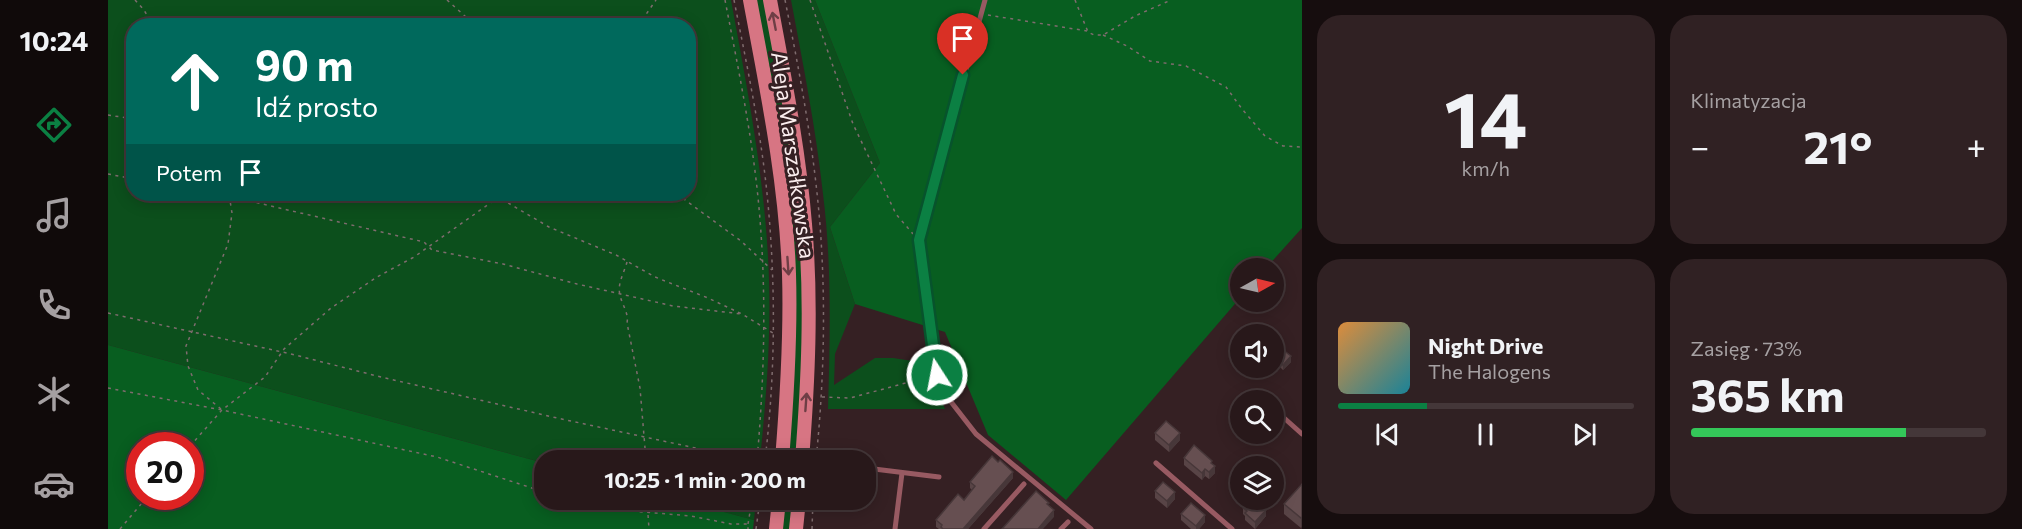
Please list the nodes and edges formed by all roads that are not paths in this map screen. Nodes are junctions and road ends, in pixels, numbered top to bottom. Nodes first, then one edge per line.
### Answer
1 (750, 0) edge
2 (770, 0) edge
3 (985, 0) edge
4 (1284, 418) edge
5 (1302, 434) edge
6 (783, 450) edge
7 (803, 450) edge
8 (1156, 463) dead end
9 (876, 469) edge
10 (902, 472) junction
11 (939, 477) dead end
12 (1024, 484) dead end
13 (778, 510) edge
14 (798, 510) edge
15 (1068, 522) dead end
16 (776, 529) edge
17 (796, 529) edge
18 (895, 529) edge
19 (984, 529) edge
20 (1061, 529) edge
21 (1092, 529) edge
22 (1232, 529) edge

1 -> 6 main road, Aleja Marszałkowska
7 -> 2 main road, Aleja Marszałkowska
3 - 21 lane
4 - 5 lane
8 - 22 lane
9 - 10 lane
10 - 11 lane
10 - 18 lane
12 - 19 lane
13 - 16 main road
14 - 17 main road
15 - 20 lane

